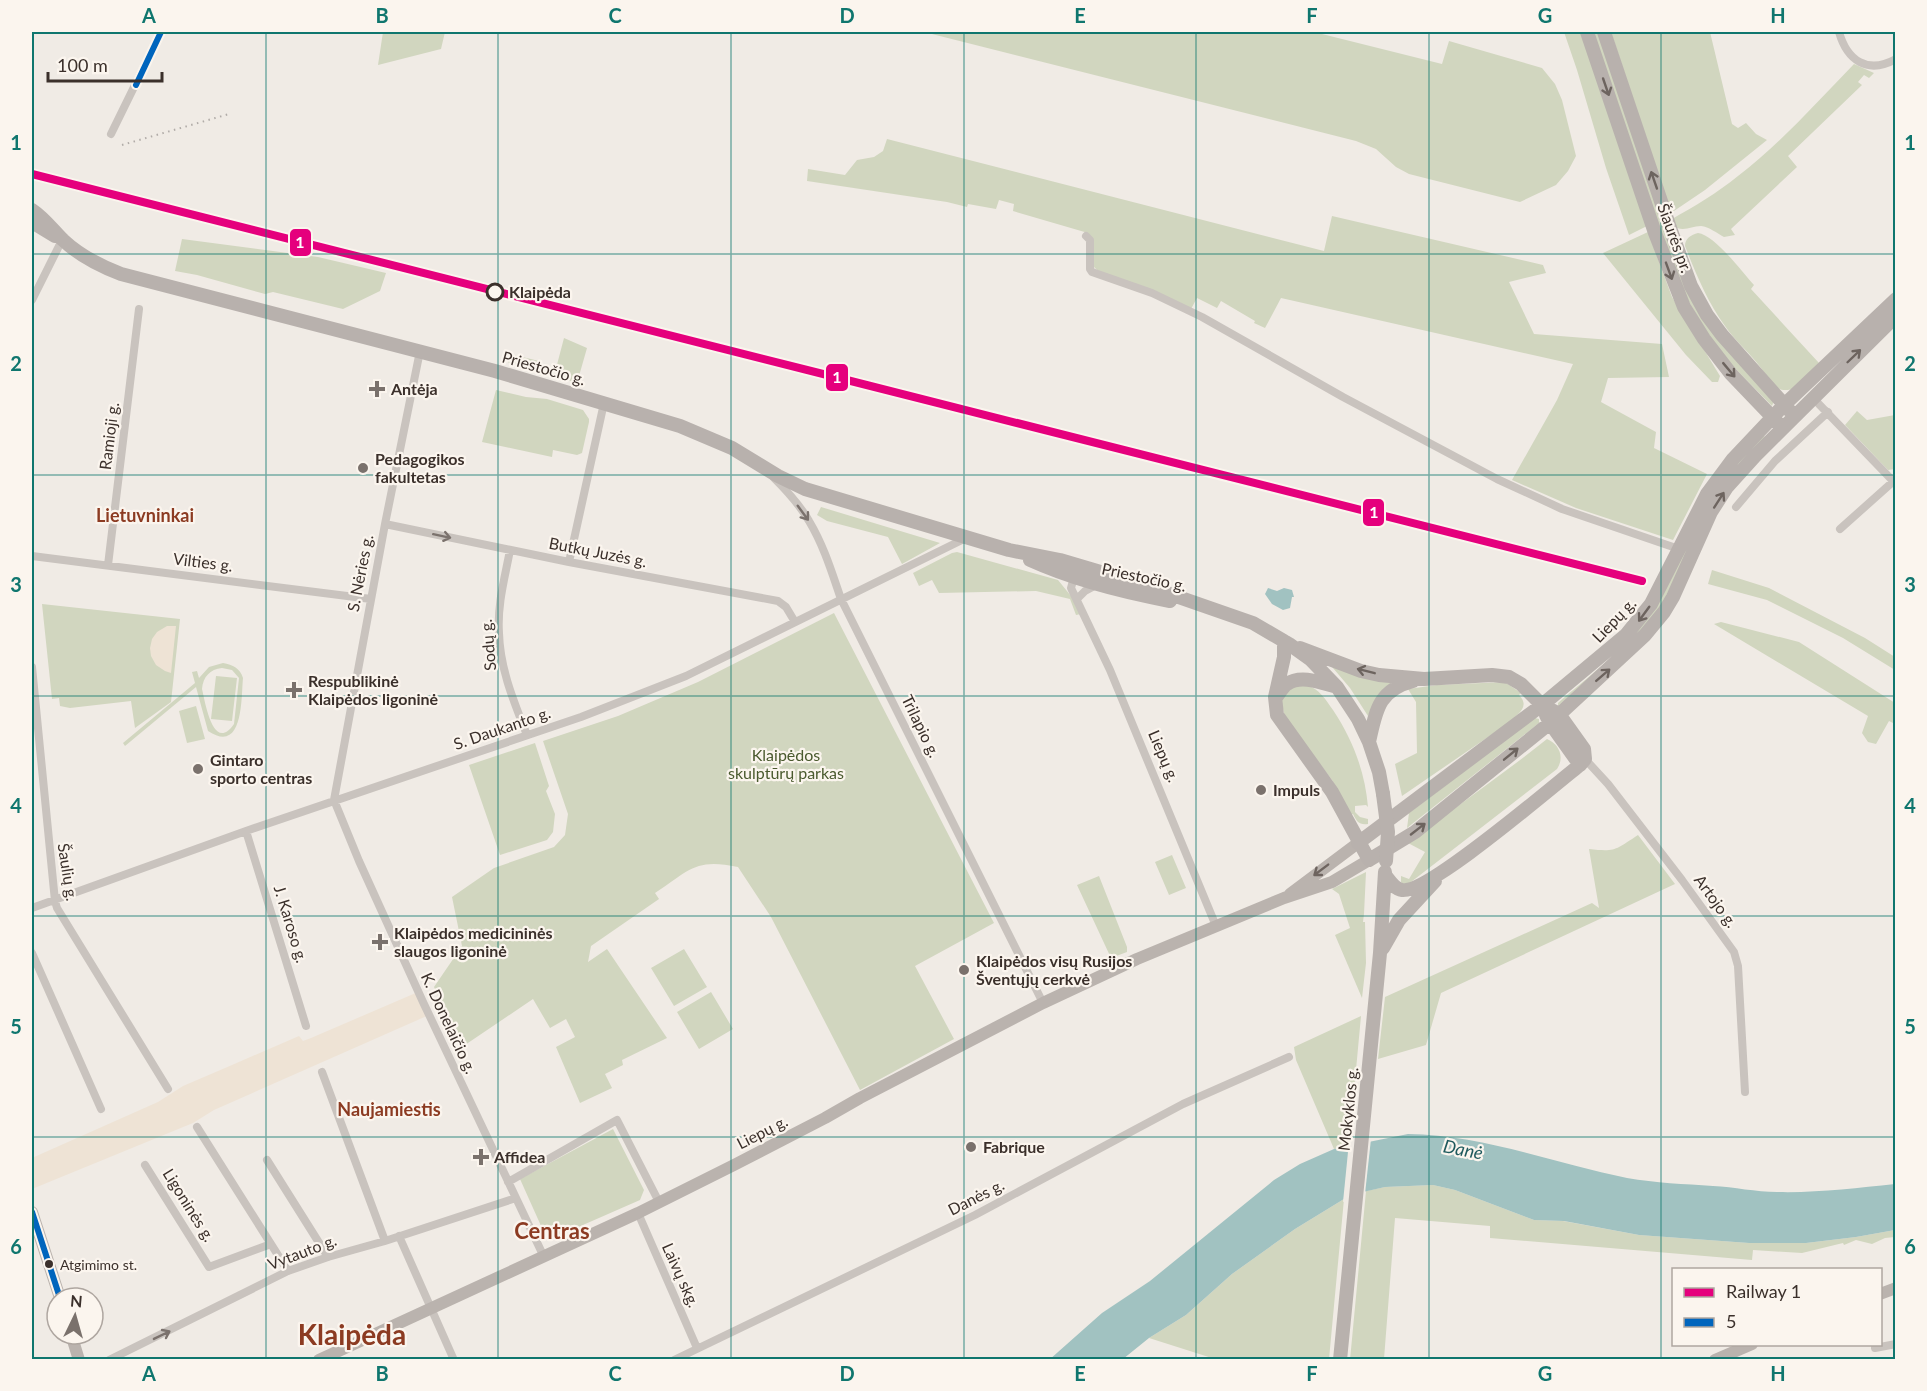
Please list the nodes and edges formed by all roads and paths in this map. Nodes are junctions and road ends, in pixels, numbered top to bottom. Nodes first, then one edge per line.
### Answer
1 (161, 32) edge
2 (1587, 32) edge
3 (1604, 32) edge
4 (1839, 32) edge
5 (1896, 59) edge
6 (111, 134) dead end
7 (32, 210) edge
8 (32, 222) edge
9 (1086, 236) dead end
10 (63, 240) junction
11 (1896, 298) edge
12 (32, 300) edge
13 (139, 309) dead end
14 (1896, 316) edge
15 (420, 351) junction
16 (1813, 398) junction
17 (604, 403) junction
18 (1784, 405) junction
19 (1828, 412) junction
20 (1795, 416) junction
21 (1772, 417) junction
22 (1782, 428) junction
23 (766, 469) junction
24 (1894, 480) edge
25 (1736, 507) dead end
26 (385, 524) junction
27 (1839, 529) dead end
28 (966, 537) junction
29 (1679, 549) junction
30 (510, 550) junction
31 (32, 556) edge
32 (568, 562) junction
33 (108, 565) junction
34 (1076, 571) junction
35 (1098, 584) junction
36 (371, 598) junction
37 (841, 599) junction
38 (1077, 599) junction
39 (1206, 607) junction
40 (795, 622) junction
41 (1286, 643) junction
42 (32, 667) edge
43 (1424, 679) junction
44 (1337, 687) junction
45 (1275, 697) junction
46 (1542, 705) junction
47 (1554, 718) junction
48 (526, 735) junction
49 (1369, 742) junction
50 (1582, 762) junction
51 (334, 800) junction
52 (246, 831) junction
53 (1358, 843) junction
54 (1369, 860) junction
55 (1386, 861) joint
56 (1446, 870) junction
57 (1385, 875) junction
58 (1284, 898) junction
59 (55, 900) junction
60 (32, 908) edge
61 (1216, 926) junction
62 (32, 953) edge
63 (1380, 953) junction
64 (1043, 1003) junction
65 (306, 1026) dead end
66 (1289, 1057) dead end
67 (322, 1072) dead end
68 (168, 1089) dead end
69 (1745, 1092) dead end
70 (101, 1109) dead end
71 (197, 1127) dead end
72 (267, 1160) dead end
73 (145, 1165) dead end
74 (508, 1182) junction
75 (516, 1198) junction
76 (659, 1202) junction
77 (32, 1212) edge
78 (638, 1213) junction
79 (399, 1236) junction
80 (385, 1241) junction
81 (271, 1244) junction
82 (543, 1255) junction
83 (328, 1257) junction
84 (288, 1271) junction
85 (56, 1286) edge
86 (1896, 1288) edge
87 (1882, 1294) edge
88 (431, 1309) junction
89 (1896, 1344) edge
90 (1747, 1346) edge
91 (697, 1348) junction
92 (1875, 1348) dead end
93 (109, 1359) edge
94 (319, 1359) edge
95 (454, 1359) edge
96 (674, 1359) edge
97 (1340, 1359) edge
98 (1715, 1359) edge

1 - 6 street
2 -> 21 main road, Šiaurės pr.
18 -> 3 main road, Šiaurės pr.
4 - 5 street
7 - 10 main road
8 - 10 main road
9 - 29 street
10 - 12 street
10 - 15 main road, Priestočio g.
11 - 18 main road, Liepų g.
13 - 33 street, Ramioji g.
16 -> 14 main road, Liepų g.
15 - 17 main road, Priestočio g.
15 - 26 street, S. Nėries g.
16 - 19 street
16 - 20 main road, Liepų g.
17 - 23 main road, Priestočio g.
17 - 32 street
18 - 20 main road, Šiaurės pr.
18 - 21 main road, Liepų g.
19 - 24 street
19 - 25 street
20 - 22 main road, Liepų g.
21 - 22 main road, Šiaurės pr.
21 - 29 main road, Liepų g.
47 -> 22 main road, Liepų g.
23 - 28 main road, Priestočio g.
23 -> 37 street, Trilapio g.
24 - 27 street
26 -> 30 street, Butkų Juzės g.
26 - 36 street, S. Nėries g.
28 - 34 main road, Priestočio g.
28 - 37 street, S. Daukanto g.
29 -> 46 main road, Liepų g.
30 - 32 street, Butkų Juzės g.
30 - 48 street, Sodų g.
31 - 33 street, Vilties g.
32 - 40 street, Butkų Juzės g.
33 - 36 street, Vilties g.
34 - 35 main road, Priestočio g.
34 - 38 street, Liepų g.
34 - 39 main road, Priestočio g.
35 - 38 street
35 - 39 main road, Priestočio g.
36 - 51 street, S. Nėries g.
37 - 40 street, S. Daukanto g.
37 - 64 street, Trilapio g.
38 - 61 street, Liepų g.
39 - 41 main road, Priestočio g.
40 - 48 street, S. Daukanto g.
43 -> 41 main road
41 - 44 main road, Priestočio g.
41 - 45 main road
42 - 59 street, Šaulių g.
43 - 46 main road
43 - 49 main road
44 - 45 main road
44 - 49 main road, Priestočio g.
45 - 53 main road
46 - 47 main road
46 - 53 main road, Liepų g.
47 - 50 main road
54 -> 47 main road, Liepų g.
48 - 51 street, S. Daukanto g.
49 - 55 main road, Priestočio g., bridge
50 - 56 main road
50 - 69 street, Artojo g.
51 - 52 street, S. Daukanto g.
51 - 74 street, K. Donelaičio g.
52 - 59 street, S. Daukanto g.
52 - 65 street, J. Karoso g.
53 - 54 main road
53 -> 58 main road, Liepų g.
54 - 58 main road, Liepų g.
55 - 57 main road, Mokyklos g.
56 - 57 main road
56 - 63 main road
57 - 63 main road, Mokyklos g.
58 - 61 main road, Liepų g.
59 - 60 street, S. Daukanto g.
59 - 68 street, Šaulių g.
61 - 64 main road, Liepų g.
62 - 70 street
63 - 97 main road, Mokyklos g.
64 - 76 main road, Liepų g.
66 - 91 street, Danės g.
67 - 80 street
71 - 81 street
72 - 83 street
73 - 81 street, Ligoninės g.
74 - 75 street, K. Donelaičio g.
74 - 76 street
75 - 79 street, Vytauto g.
75 - 82 street, K. Donelaičio g.
76 - 78 main road, Liepų g.
77 - 85 main road
78 - 82 main road, Liepų g.
78 - 91 street, Laivų skg.
79 - 80 street, Vytauto g.
79 - 88 street
80 - 83 street, Vytauto g.
81 - 84 street
82 - 88 main road, Liepų g.
83 - 84 street, Vytauto g.
93 -> 84 street, Vytauto g.
86 - 87 main road
88 - 94 main road, Liepų g.
88 - 95 street
89 - 92 street
90 - 98 main road
91 - 96 street, Danės g.

